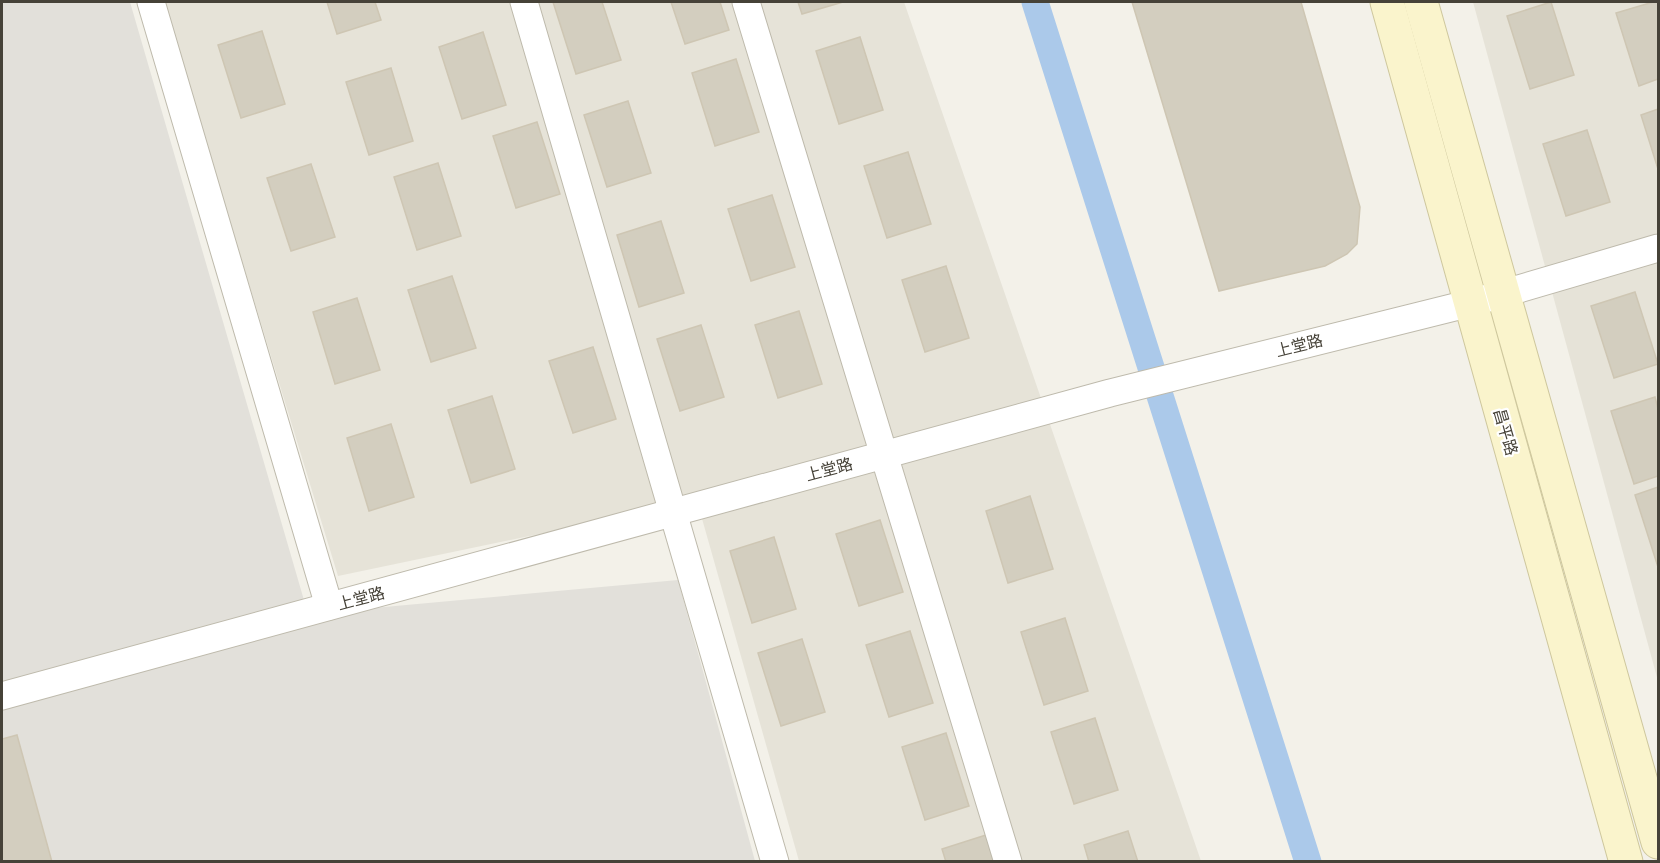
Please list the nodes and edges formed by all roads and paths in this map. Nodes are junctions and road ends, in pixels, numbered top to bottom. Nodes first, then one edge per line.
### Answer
1 (151, 2) edge
2 (524, 2) edge
3 (746, 2) edge
4 (1387, 2) edge
5 (1421, 2) edge
6 (1659, 248) edge
7 (1502, 294) junction
8 (1471, 303) junction
9 (885, 454) junction
10 (674, 512) junction
11 (329, 606) junction
12 (2, 696) edge
13 (1659, 842) edge
14 (775, 861) edge
15 (1008, 861) edge
16 (1626, 861) edge

1 - 11 street
2 - 10 street
3 - 9 street
4 - 8 main road, 昌平路
5 - 7 main road, 昌平路
6 - 7 street, 上堂路
7 - 8 street, 上堂路
7 - 13 main road, 昌平路
8 - 9 street, 上堂路
8 - 16 main road, 昌平路
9 - 10 street, 上堂路
9 - 15 street
10 - 11 street, 上堂路
10 - 14 street
11 - 12 street, 上堂路

